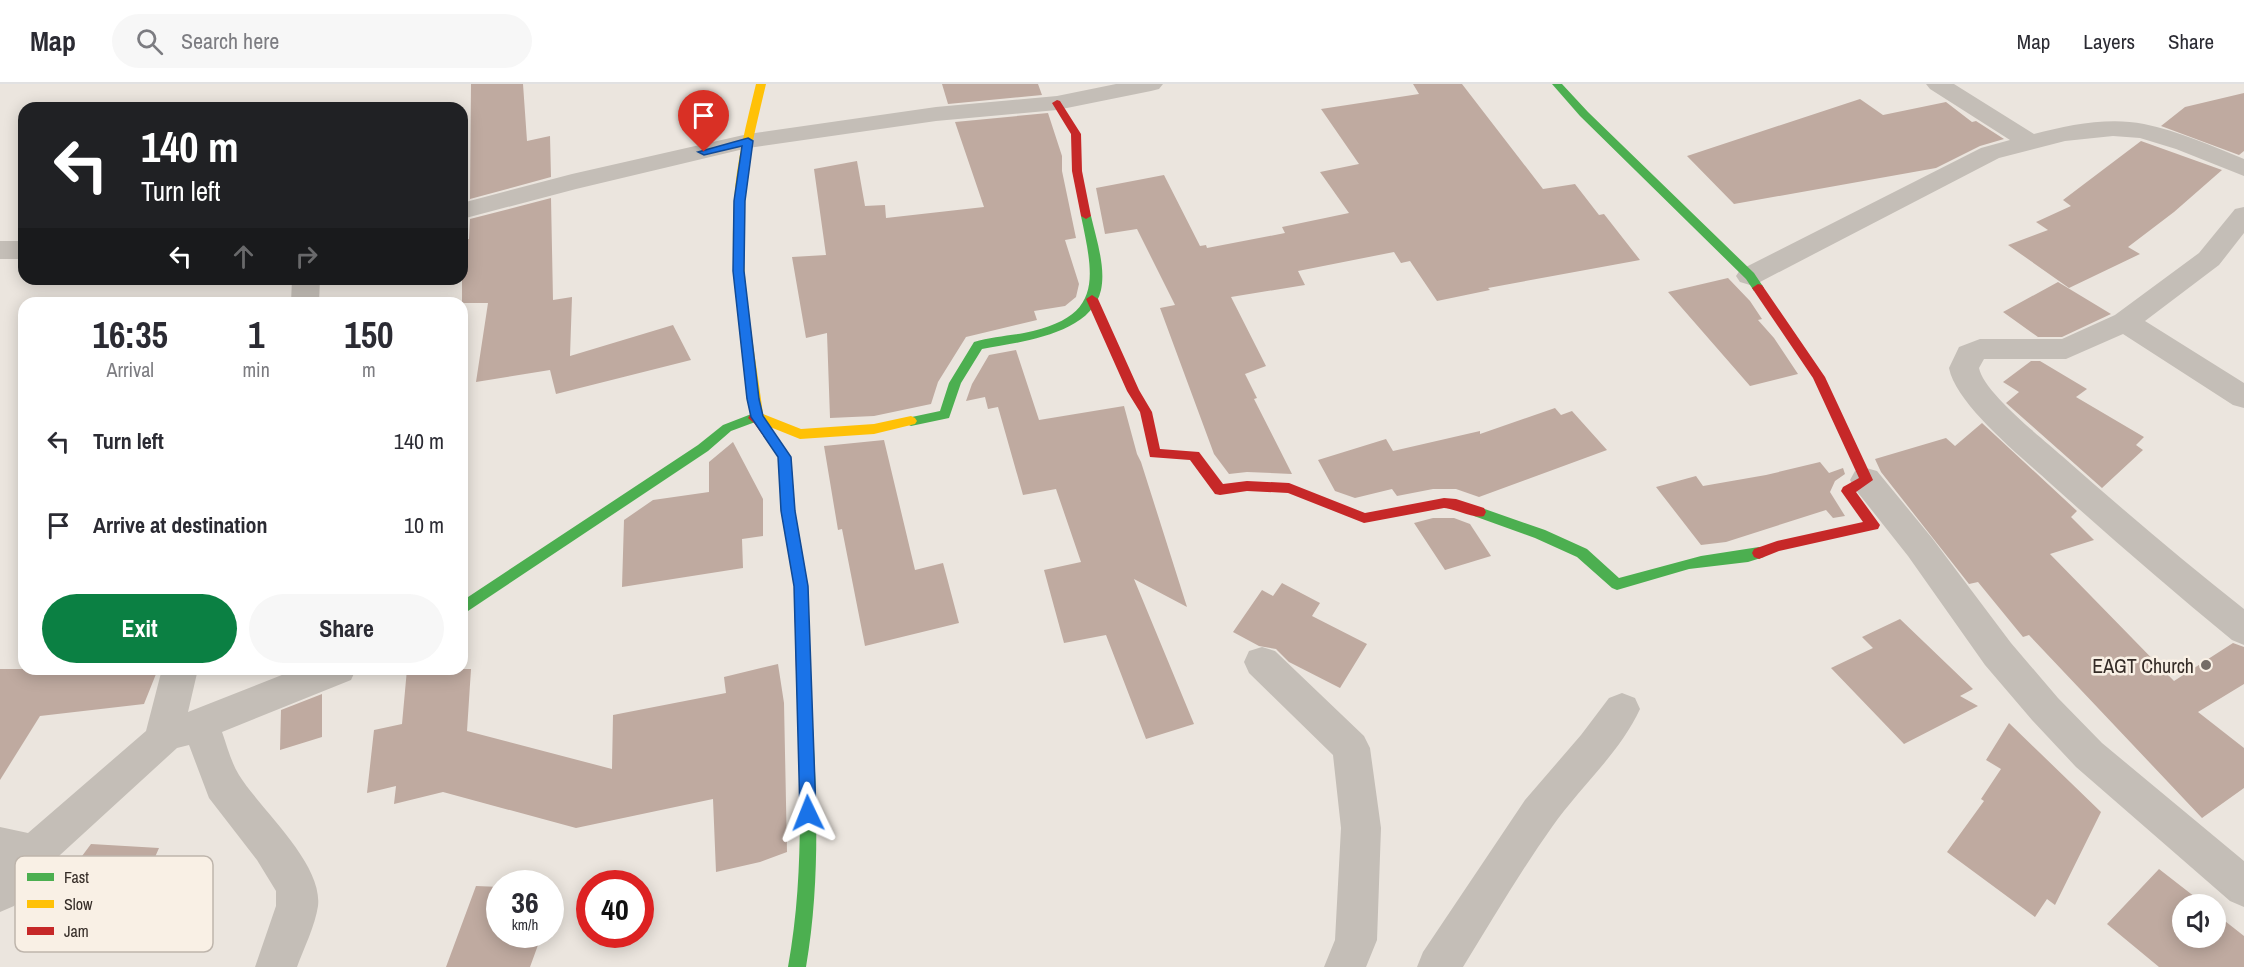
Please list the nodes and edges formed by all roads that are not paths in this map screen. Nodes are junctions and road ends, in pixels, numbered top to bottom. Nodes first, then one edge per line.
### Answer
1 (761, 84) edge
2 (1151, 84) edge
3 (1557, 84) edge
4 (1938, 84) edge
5 (1057, 103) junction
6 (748, 141) junction
7 (2029, 142) junction
8 (2244, 168) edge
9 (468, 209) edge
10 (2244, 215) edge
11 (0, 250) edge
12 (18, 250) edge
13 (1750, 276) junction
14 (1092, 299) junction
15 (2125, 322) junction
16 (2244, 397) edge
17 (757, 417) junction
18 (1866, 480) junction
19 (468, 605) edge
20 (2244, 630) edge
21 (1262, 662) dead end
22 (178, 675) edge
23 (323, 675) edge
24 (1622, 709) dead end
25 (200, 724) junction
26 (162, 740) junction
27 (17, 850) edge
28 (2244, 887) edge
29 (0, 891) edge
30 (276, 967) edge
31 (797, 967) edge
32 (1345, 967) edge
33 (1438, 967) edge

1 - 6 street
2 - 5 street
3 - 13 street
4 - 7 street
5 - 6 street
5 - 14 street
6 - 9 street
6 - 17 street
7 - 8 street
7 - 13 street
10 - 15 street
11 - 12 street
13 - 18 street
14 - 17 street
14 - 18 street
15 - 16 street
15 - 20 street
17 - 19 street
17 - 31 street
18 - 28 street
21 - 32 street
22 - 26 street
23 - 25 street
24 - 33 street
25 - 26 street
25 - 30 street
26 - 27 street
27 - 29 street

